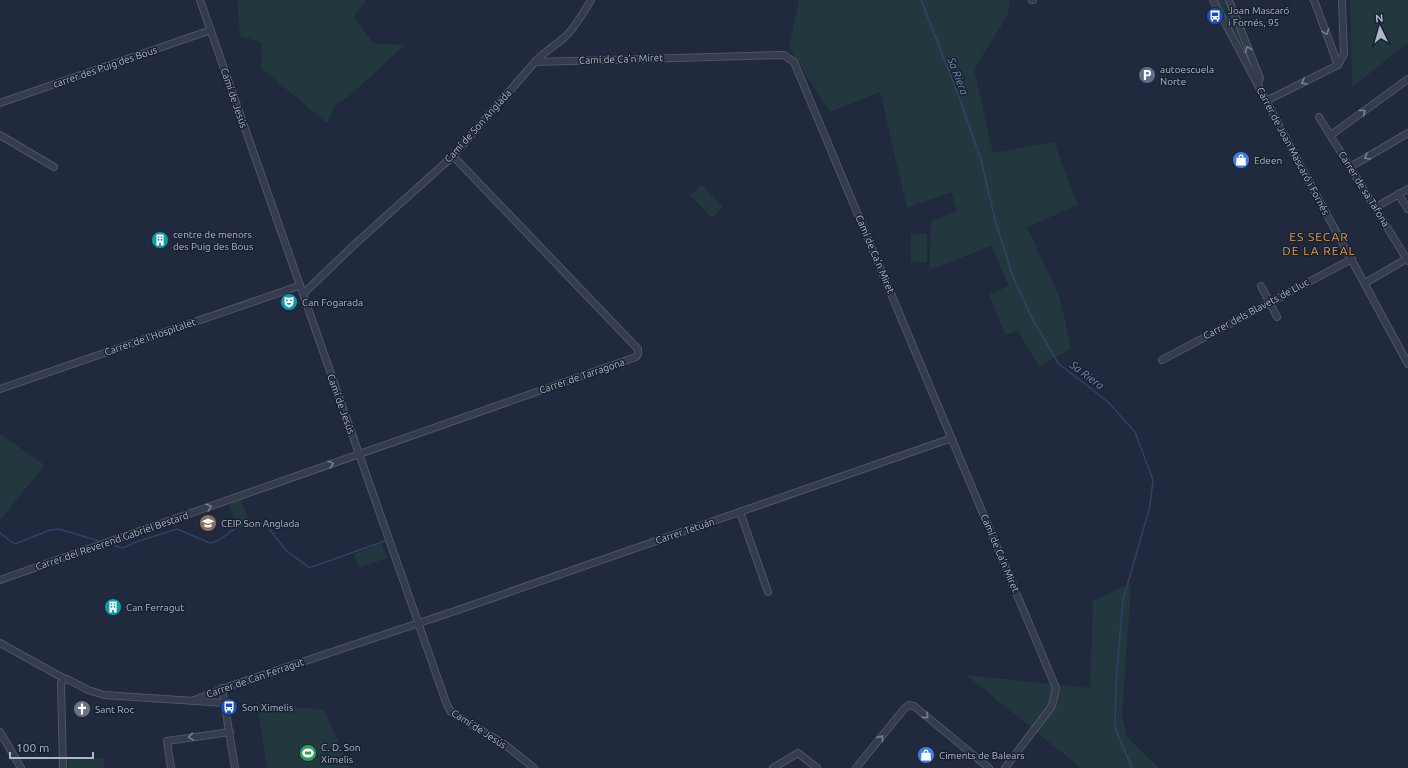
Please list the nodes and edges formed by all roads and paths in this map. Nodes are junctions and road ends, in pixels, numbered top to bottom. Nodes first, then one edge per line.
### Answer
1 (200, 0) edge
2 (591, 0) edge
3 (1213, 0) edge
4 (1229, 0) edge
5 (1314, 0) edge
6 (1342, 0) edge
7 (210, 30) junction
8 (535, 62) junction
9 (1338, 65) junction
10 (1408, 79) edge
11 (1258, 85) junction
12 (1266, 101) junction
13 (0, 103) edge
14 (1319, 117) dead end
15 (1408, 133) edge
16 (0, 135) edge
17 (1331, 135) junction
18 (453, 156) junction
19 (54, 167) dead end
20 (1350, 168) junction
21 (1408, 189) edge
22 (1398, 194) junction
23 (1376, 207) junction
24 (1408, 210) edge
25 (1352, 259) junction
26 (1408, 259) edge
27 (1365, 283) junction
28 (299, 286) junction
29 (1261, 286) dead end
30 (302, 294) junction
31 (1269, 302) junction
32 (1276, 317) dead end
33 (1162, 360) dead end
34 (1408, 364) edge
35 (0, 389) edge
36 (952, 438) junction
37 (359, 454) junction
38 (740, 512) junction
39 (0, 580) edge
40 (768, 592) dead end
41 (418, 623) junction
42 (0, 643) edge
43 (65, 679) junction
44 (222, 688) junction
45 (192, 701) junction
46 (225, 703) junction
47 (0, 732) edge
48 (230, 732) junction
49 (21, 768) edge
50 (63, 768) edge
51 (171, 768) edge
52 (235, 768) edge
53 (534, 768) edge
54 (774, 768) edge
55 (817, 768) edge
56 (856, 768) edge
57 (989, 768) edge
58 (1005, 768) edge

1 - 7 street, Camí de Jesús
2 - 8 street, Camí de Son Anglada
3 - 11 street, Carrer de Joan Mascaró i Fornés
11 -> 4 street
5 -> 9 street
6 - 9 street
7 - 13 street, carrer des Puig des Bous
7 - 28 street, Camí de Jesús
8 - 18 street, Camí de Son Anglada
8 - 36 street, Camí de Ca'n Miret
9 -> 12 street
17 -> 10 street
11 - 12 street, Carrer de Joan Mascaró i Fornés
12 - 25 street, Carrer de Joan Mascaró i Fornés
14 - 17 street, Carrer de sa Tafona
15 -> 20 street
16 - 19 street
17 - 20 street, Carrer de sa Tafona
18 - 30 street, Camí de Son Anglada
18 - 37 street, Carrer de Tarragona
20 - 23 street, Carrer de sa Tafona
21 - 22 street
22 - 23 street
22 - 24 street
23 - 26 street, Carrer de sa Tafona
25 - 27 street, Carrer de Joan Mascaró i Fornés
25 - 31 street, Carrer dels Blavets de Lluc
26 - 27 street
27 - 34 street, Carrer de Joan Mascaró i Fornés
28 - 30 street, Camí de Jesús
28 - 35 street, Carrer de l'Hospitalet
29 - 31 street
30 - 37 street, Camí de Jesús
31 - 32 street
31 - 33 street, Carrer dels Blavets de Lluc
36 - 38 street, Carrer Tetuán
36 - 58 street, Camí de Ca'n Miret
39 -> 37 street, Carrer del Reverend Gabriel Bestard
37 - 41 street, Camí de Jesús
38 - 40 street
38 - 41 street, Carrer Tetuán
41 - 44 street, Carrer de Can Ferragut
41 - 53 street, Camí de Jesús
42 - 43 street
43 - 45 street, Carrer de Can Ferragut
43 - 50 street
44 - 45 street, Carrer de Can Ferragut
44 - 46 street
45 - 46 street, Carrer de Can Ferragut
46 - 48 street
47 - 49 street
48 -> 51 street
48 - 52 street
54 - 55 street
56 -> 57 street

